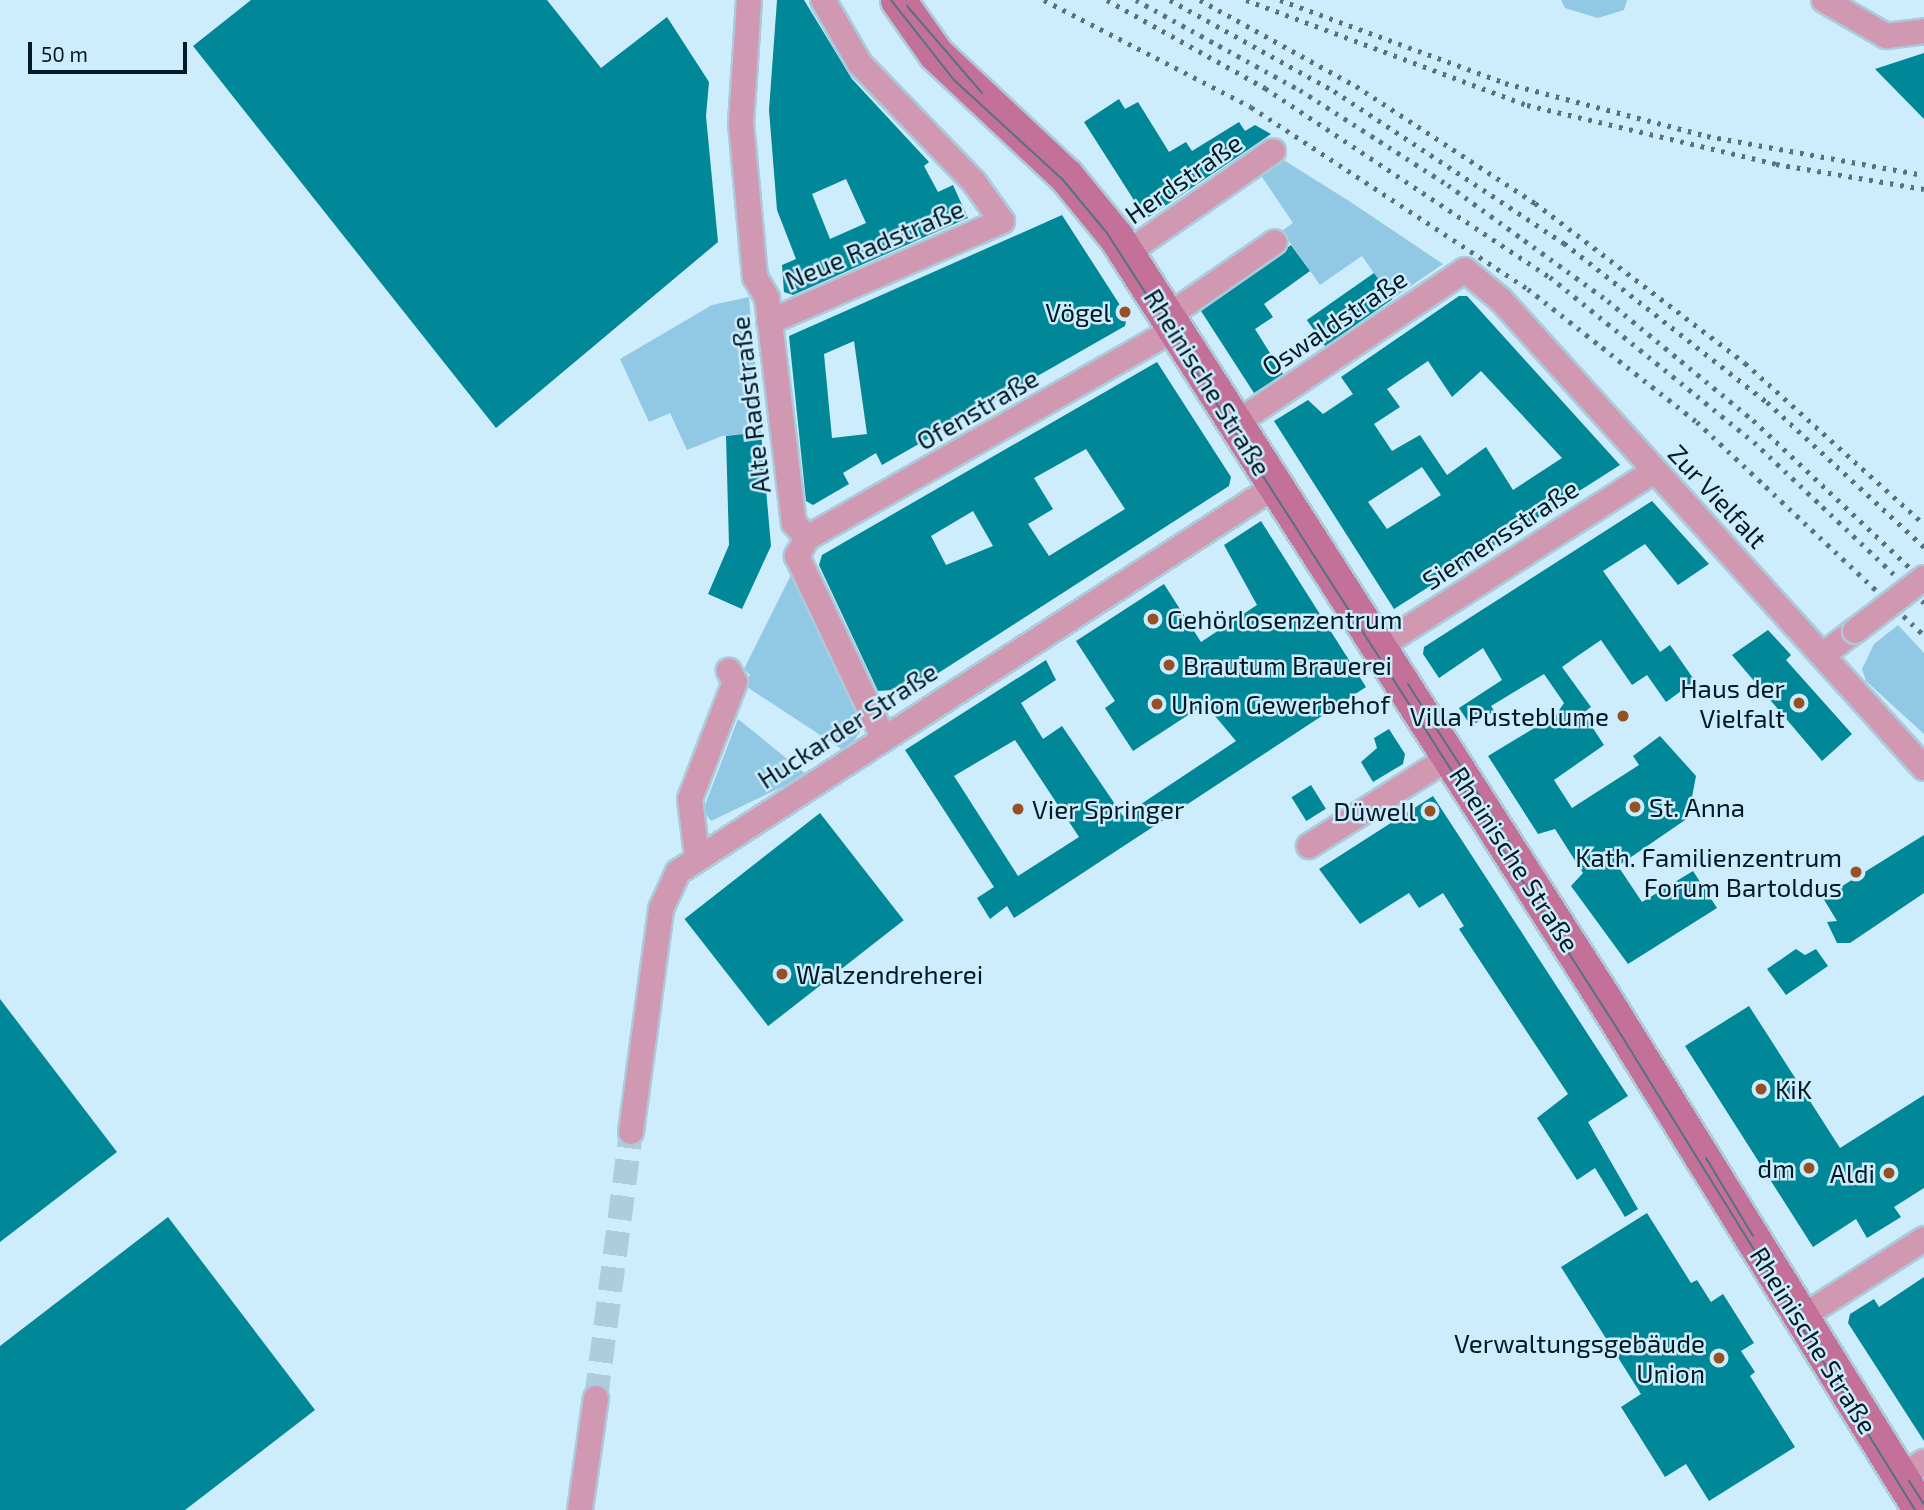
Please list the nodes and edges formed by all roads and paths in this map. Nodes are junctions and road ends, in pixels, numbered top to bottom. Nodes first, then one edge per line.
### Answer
1 (749, 0) edge
2 (823, 0) edge
3 (898, 0) edge
4 (1824, 0) edge
5 (1924, 30) edge
6 (1273, 151) dead end
7 (1275, 242) dead end
8 (1127, 253) junction
9 (1465, 270) joint
10 (769, 322) junction
11 (1171, 323) junction
12 (1235, 424) junction
13 (1654, 471) junction
14 (1274, 487) junction
15 (807, 538) junction
16 (1924, 578) edge
17 (1379, 647) junction
18 (1824, 654) junction
19 (729, 671) dead end
20 (883, 737) junction
21 (1450, 757) junction
22 (1924, 768) edge
23 (1309, 845) dead end
24 (697, 856) junction
25 (631, 1132) tunnel mouth
26 (1924, 1239) edge
27 (1799, 1319) junction
28 (596, 1398) tunnel mouth
29 (1912, 1470) edge
30 (580, 1510) edge
31 (1921, 1510) edge

1 - 10 street, Alte Radstraße
2 - 10 street, Neue Radstraße
3 - 8 main road, Rheinische Straße
4 - 5 street
6 - 8 street, Herdstraße
7 - 11 street, Ofenstraße
8 - 11 main road, Rheinische Straße
9 - 12 street, Oswaldstraße
9 - 13 street, Zur Vielfalt
10 - 15 street, Alte Radstraße
11 - 12 main road, Rheinische Straße
11 - 15 street, Ofenstraße
12 - 14 main road, Rheinische Straße
13 - 17 street, Siemensstraße
13 - 18 street, Zur Vielfalt
14 - 17 main road, Rheinische Straße
14 - 20 street, Huckarder Straße
15 - 20 street
16 - 18 street, bridge
17 - 21 main road, Rheinische Straße
18 - 22 street, Zur Vielfalt
19 - 24 street
20 - 24 street, Huckarder Straße
21 - 23 street
21 - 27 main road, Rheinische Straße
24 - 25 street, Huckarder Straße
26 - 27 street
27 - 29 main road, Rheinische Straße
28 - 30 street
29 - 31 main road, Rheinische Straße

